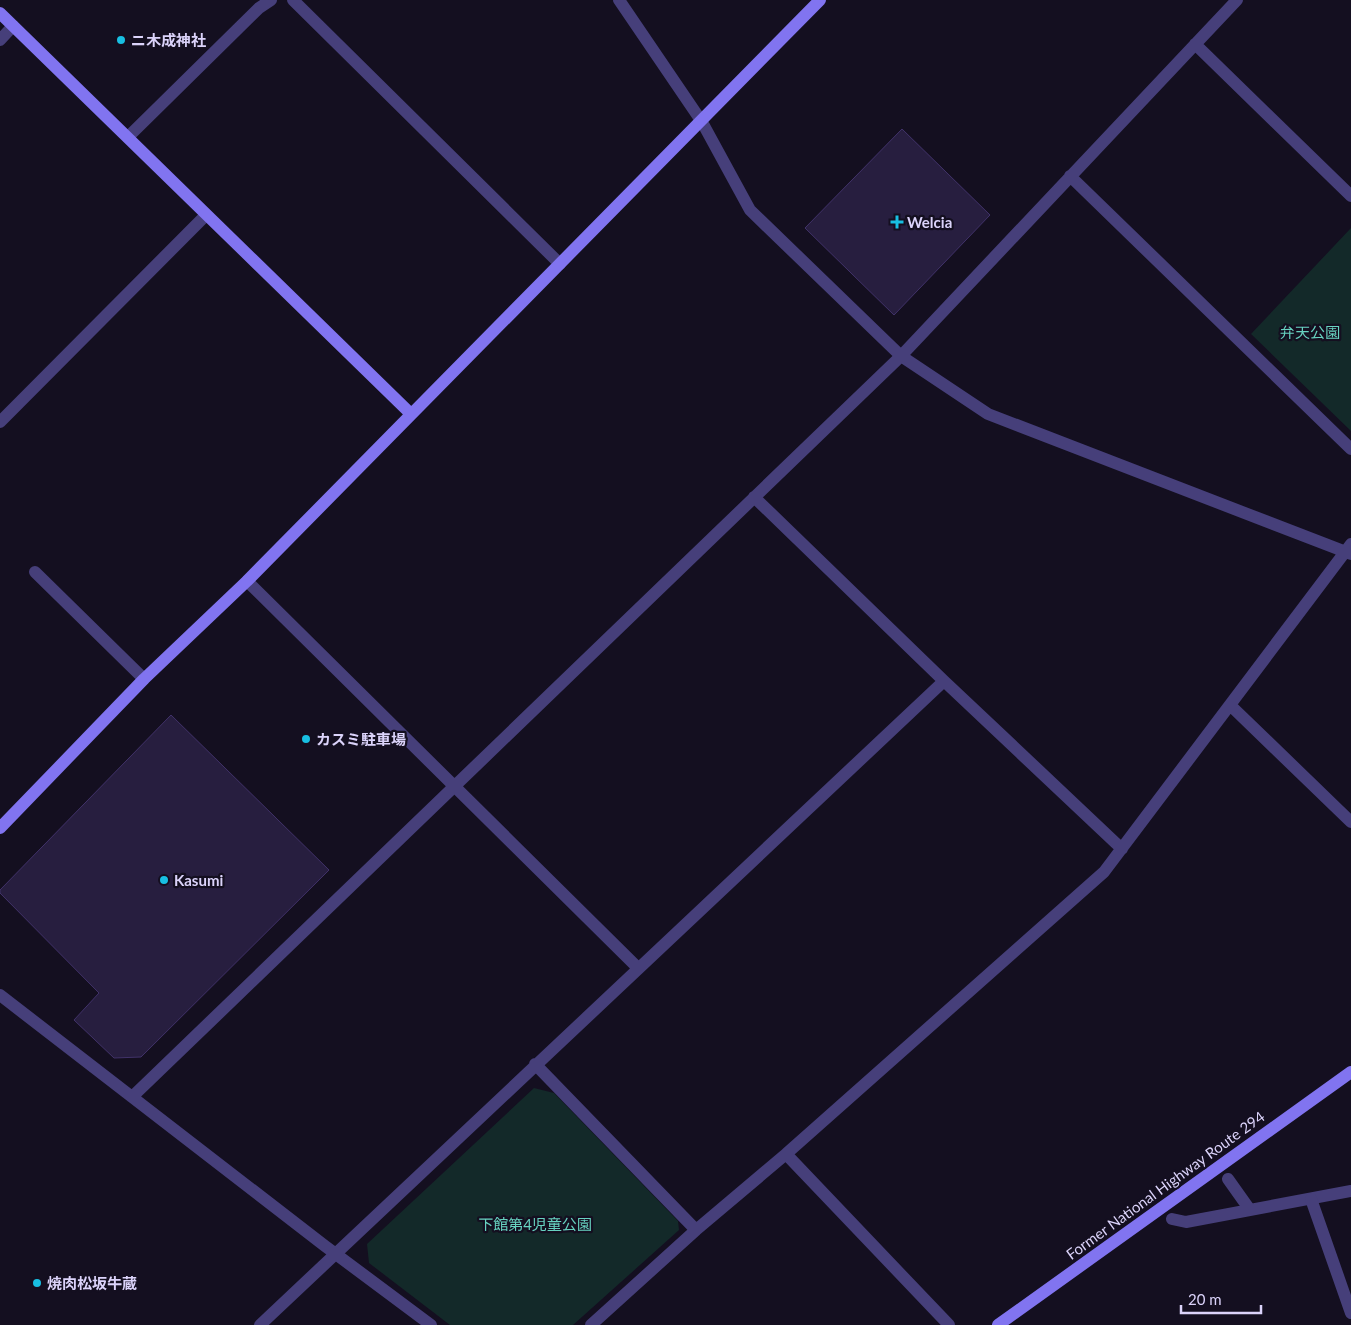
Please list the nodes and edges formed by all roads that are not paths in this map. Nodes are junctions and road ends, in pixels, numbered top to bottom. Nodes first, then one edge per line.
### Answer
1 (271, 0) edge
2 (293, 0) edge
3 (619, 0) edge
4 (820, 0) edge
5 (1237, 0) edge
6 (0, 13) edge
7 (13, 26) junction
8 (0, 40) edge
9 (1195, 44) junction
10 (702, 122) junction
11 (128, 137) junction
12 (1070, 176) junction
13 (1351, 196) edge
14 (206, 215) junction
15 (560, 264) junction
16 (900, 356) junction
17 (411, 414) junction
18 (0, 422) edge
19 (1351, 449) edge
20 (754, 497) junction
21 (1349, 550) edge
22 (35, 572) dead end
23 (247, 581) junction
24 (144, 679) junction
25 (944, 681) junction
26 (1230, 706) junction
27 (456, 786) junction
28 (1351, 822) edge
29 (0, 828) edge
30 (1122, 849) junction
31 (638, 968) junction
32 (0, 995) edge
33 (535, 1064) junction
34 (1351, 1072) edge
35 (132, 1097) junction
36 (786, 1154) junction
37 (1228, 1179) dead end
38 (1351, 1192) edge
39 (1312, 1199) junction
40 (1250, 1210) junction
41 (1172, 1219) dead end
42 (696, 1230) junction
43 (336, 1254) junction
44 (1351, 1313) edge
45 (260, 1325) edge
46 (431, 1325) edge
47 (591, 1325) edge
48 (950, 1325) edge
49 (998, 1325) edge

1 - 11 street
2 - 15 street
3 - 10 street
4 - 10 street
5 - 9 street
6 - 7 street
7 - 8 street
7 - 11 street
9 - 12 street
9 - 13 street
10 - 15 street
10 - 16 street
11 - 14 street
12 - 16 street
12 - 19 street
14 - 17 street
14 - 18 street
15 - 17 street
16 - 20 street
16 - 21 street
17 - 23 street
20 - 25 street
20 - 27 street
21 - 26 street
22 - 24 street
23 - 24 street
23 - 27 street
24 - 29 street
25 - 30 street
25 - 31 street
26 - 28 street
26 - 30 street
27 - 31 street
27 - 35 street
30 - 36 street
31 - 33 street
32 - 35 street
33 - 42 street
33 - 43 street
34 - 49 street, Former National Highway Route 294
35 - 43 street
36 - 42 street
36 - 48 street
37 - 40 street
38 - 39 street
39 - 40 street
39 - 44 street
40 - 41 street
42 - 47 street
43 - 45 street
43 - 46 street

